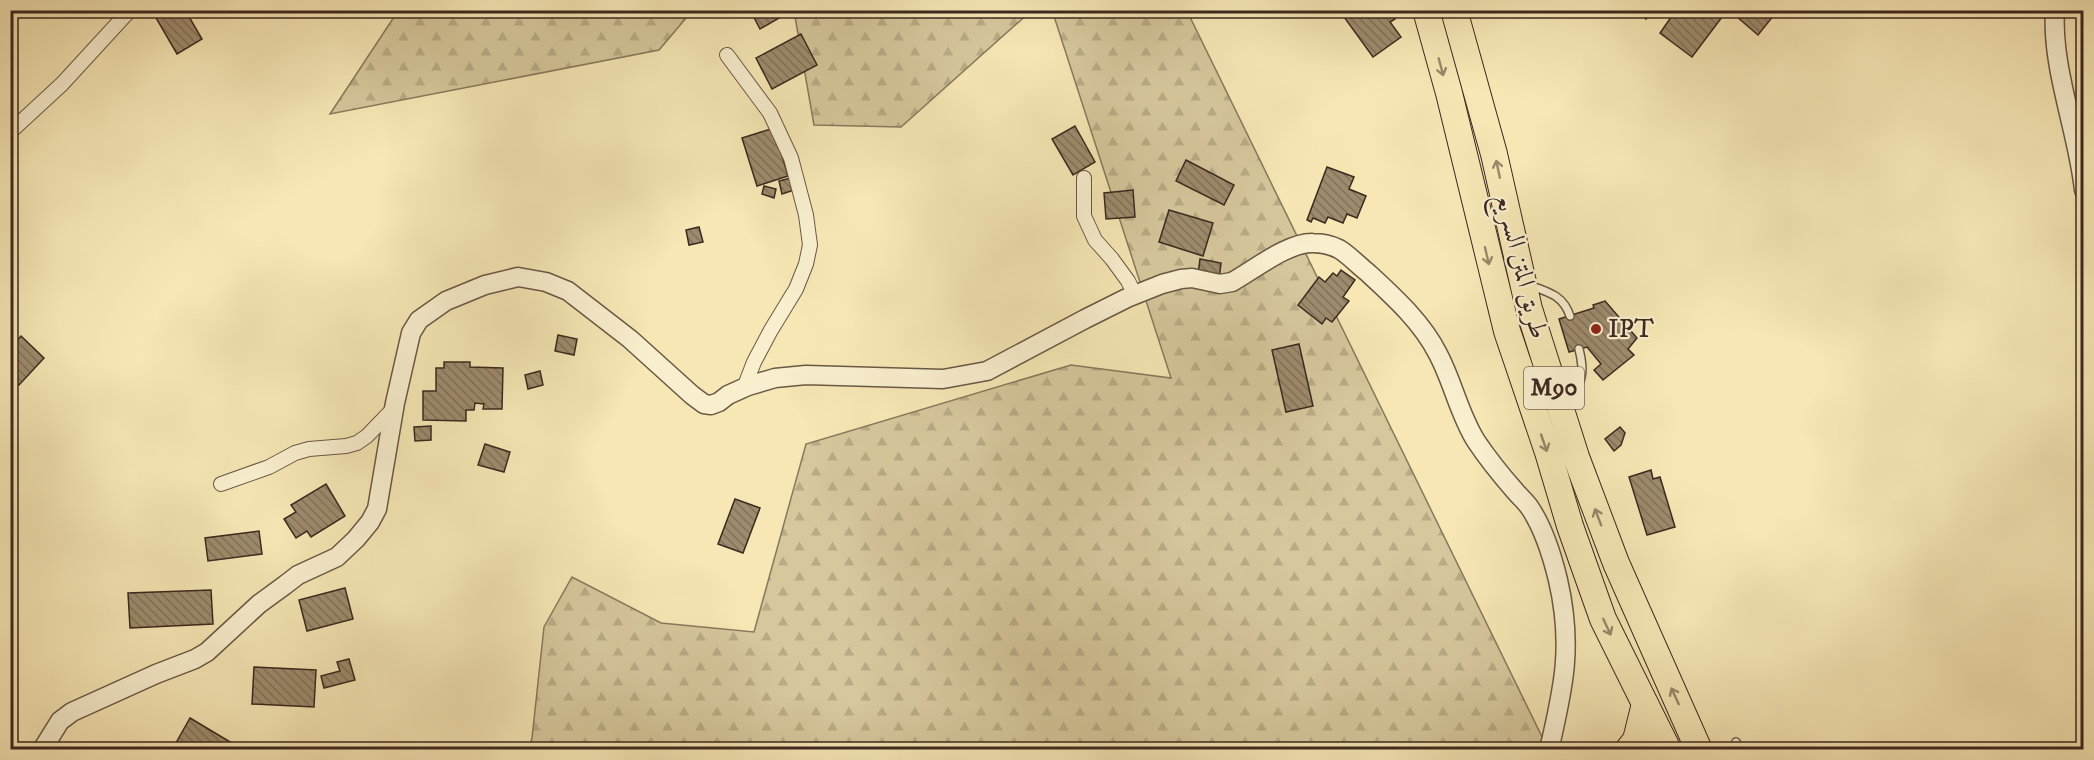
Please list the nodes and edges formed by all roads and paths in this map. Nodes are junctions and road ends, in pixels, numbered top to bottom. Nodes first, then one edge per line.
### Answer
1 (130, 10) edge
2 (1426, 10) edge
3 (1454, 10) edge
4 (2055, 10) edge
5 (727, 55) dead end
6 (10, 132) edge
7 (1084, 178) dead end
8 (2084, 190) edge
9 (1523, 283) junction
10 (1135, 295) junction
11 (1570, 316) dead end
12 (1579, 349) dead end
13 (744, 388) junction
14 (394, 408) junction
15 (1562, 413) junction
16 (221, 484) dead end
17 (10, 490) edge
18 (10, 504) edge
19 (1645, 704) junction
20 (1736, 742) dead end
21 (42, 750) edge
22 (1549, 750) edge
23 (1628, 750) edge
24 (1668, 750) edge
25 (1699, 750) edge
26 (1740, 750) edge

1 - 6 street
2 -> 19 highway, طريق المتن السريع / M90
9 -> 3 highway, طريق المتن السريع / M90
4 - 8 street
5 - 13 street
7 - 10 street
9 - 11 lane
9 - 15 highway, طريق المتن السريع / M90
10 - 13 street
10 - 22 street
12 - 15 lane
13 - 14 street
14 - 16 street
14 - 21 street
25 -> 15 highway, طريق المتن السريع / M90
17 - 18 street
19 - 23 highway
19 - 24 highway, طريق المتن السريع / M90
20 - 26 lane

